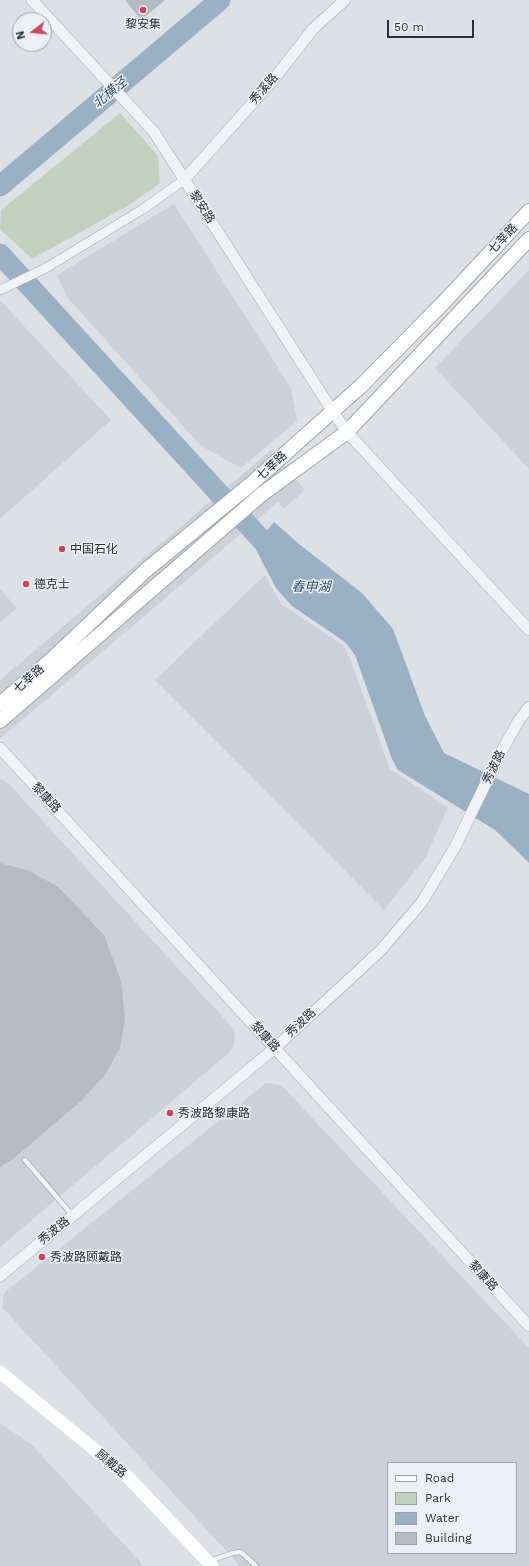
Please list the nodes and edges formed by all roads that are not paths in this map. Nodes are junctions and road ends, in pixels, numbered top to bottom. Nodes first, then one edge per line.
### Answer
1 (32, 0) edge
2 (345, 0) edge
3 (184, 180) junction
4 (529, 212) edge
5 (529, 239) edge
6 (0, 290) edge
7 (333, 412) junction
8 (347, 432) junction
9 (529, 630) edge
10 (0, 704) edge
11 (529, 708) edge
12 (0, 721) edge
13 (0, 748) edge
14 (274, 1048) junction
15 (25, 1160) dead end
16 (73, 1216) junction
17 (0, 1276) edge
18 (529, 1326) edge
19 (0, 1372) edge
20 (210, 1564) edge
21 (256, 1566) edge

1 - 3 street, 黎安路
2 - 3 street, 秀溪路
3 - 6 street
3 - 7 street, 黎安路
4 - 7 main road, 七莘路
5 - 8 main road, 七莘路
7 - 8 street, 黎安路
7 - 10 main road, 七莘路
8 - 9 street, 黎安路
8 - 12 main road, 七莘路
11 - 14 street, 秀波路
13 - 14 street, 黎康路
14 - 16 street, 秀波路
14 - 18 street, 黎康路
15 - 16 lane
16 - 17 street, 秀波路
19 - 20 main road, 顾戴路
20 - 21 lane

